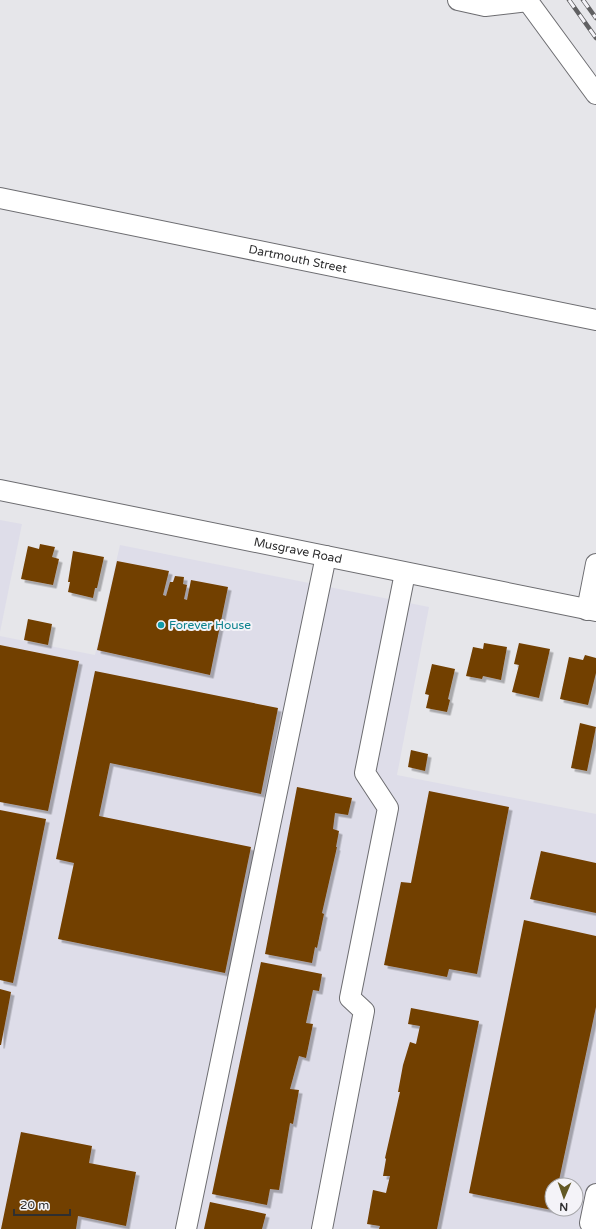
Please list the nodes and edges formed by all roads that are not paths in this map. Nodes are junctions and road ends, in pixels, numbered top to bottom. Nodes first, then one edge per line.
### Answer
1 (458, 0) edge
2 (527, 1) edge
3 (596, 94) edge
4 (0, 198) edge
5 (596, 320) edge
6 (0, 490) edge
7 (326, 556) junction
8 (596, 564) edge
9 (405, 572) junction
10 (592, 610) edge
11 (596, 1194) edge
12 (590, 1223) dead end
13 (186, 1229) edge
14 (322, 1229) edge

1 - 2 street
2 - 3 street
4 - 5 street, Dartmouth Street
6 - 7 street, Musgrave Road
7 - 9 street, Musgrave Road
7 - 13 street
8 - 10 street
9 - 10 street, Musgrave Road
9 - 14 street
11 - 12 street

